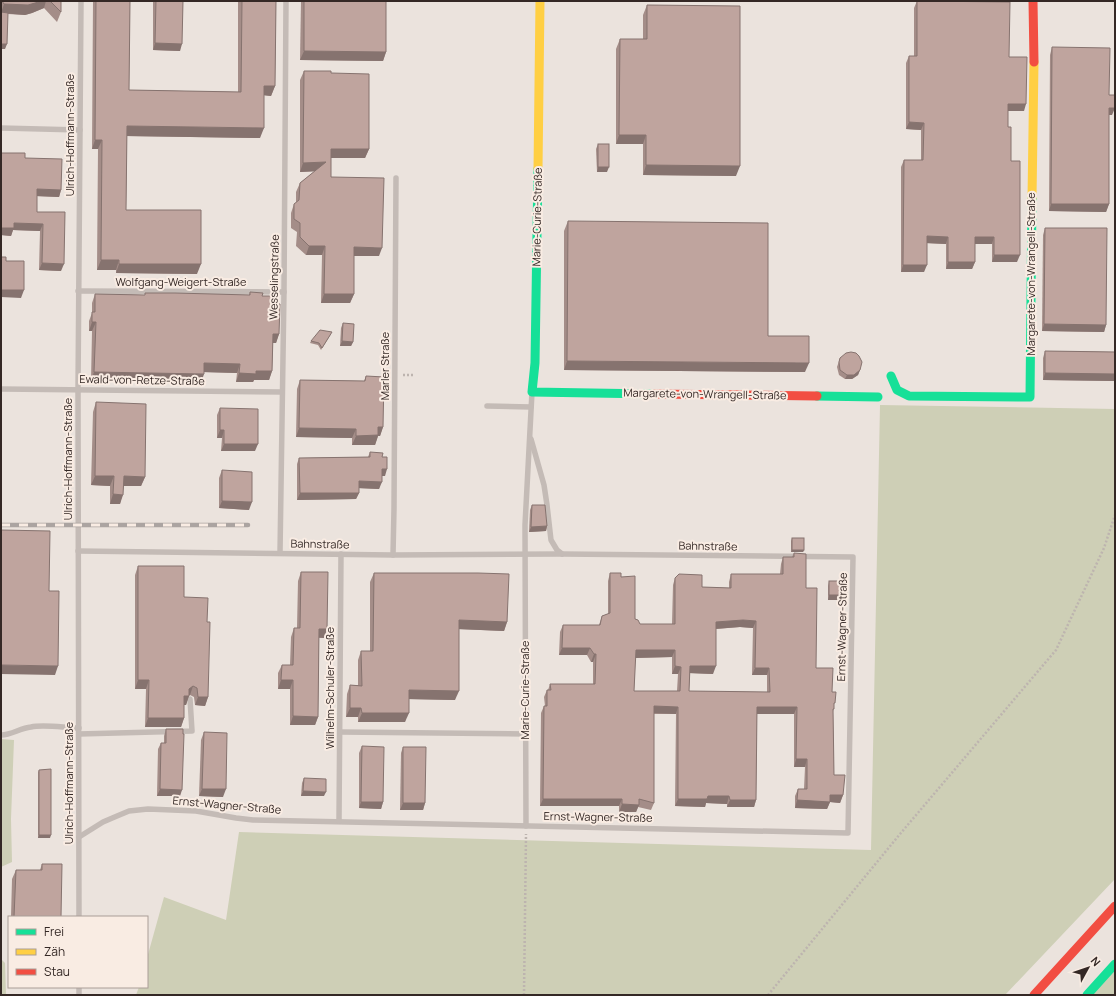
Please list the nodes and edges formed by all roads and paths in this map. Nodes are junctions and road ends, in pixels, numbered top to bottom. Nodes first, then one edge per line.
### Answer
1 (81, 1) edge
2 (286, 1) edge
3 (540, 1) edge
4 (1033, 1) edge
5 (1, 128) edge
6 (80, 130) junction
7 (396, 178) dead end
8 (78, 292) junction
9 (284, 292) junction
10 (403, 375) dead end
11 (414, 375) dead end
12 (891, 376) dead end
13 (1, 389) edge
14 (78, 390) junction
15 (282, 392) junction
16 (532, 392) junction
17 (878, 397) dead end
18 (487, 406) dead end
19 (531, 407) junction
20 (530, 434) junction
21 (1115, 515) edge
22 (78, 551) junction
23 (280, 553) junction
24 (341, 554) junction
25 (525, 554) junction
26 (562, 554) junction
27 (393, 555) junction
28 (853, 557) joint
29 (190, 699) edge
30 (79, 731) junction
31 (340, 732) junction
32 (526, 734) junction
33 (1, 735) edge
34 (339, 822) junction
35 (526, 826) junction
36 (79, 836) junction
37 (1115, 906) edge
38 (79, 916) edge
39 (1115, 964) edge
40 (524, 995) edge
41 (768, 995) edge
42 (1034, 995) edge
43 (1088, 995) edge

1 - 6 lane, Ulrich-Hoffmann-Straße
2 - 9 lane, Wesselingstraße
3 - 16 main road, Marie-Curie-Straße
4 - 12 main road, Margarete-von-Wrangell-Straße
5 - 6 lane
6 - 8 lane, Ulrich-Hoffmann-Straße
7 - 27 lane, Marler Straße
8 - 9 lane, Wolfgang-Weigert-Straße
8 - 14 lane, Ulrich-Hoffmann-Straße
9 - 15 lane, Wesselingstraße
10 - 11 path
13 - 14 lane, Ewald-von-Retze-Straße
14 - 15 lane, Ewald-von-Retze-Straße
14 - 22 lane, Ulrich-Hoffmann-Straße
15 - 23 lane, Wesselingstraße
16 - 17 main road, Margarete-von-Wrangell-Straße
16 - 19 lane, Marie-Curie-Straße
18 - 19 lane
19 - 20 lane, Marie-Curie-Straße
20 - 25 lane, Marie-Curie-Straße
20 - 26 lane
21 - 41 path
22 - 23 lane, Bahnstraße
22 - 30 lane, Ulrich-Hoffmann-Straße
23 - 24 lane, Bahnstraße
24 - 27 lane, Bahnstraße
24 - 31 lane, Wilhelm-Schuler-Straße
25 - 26 lane, Bahnstraße
25 - 27 lane, Bahnstraße
25 - 32 lane, Marie-Curie-Straße
26 - 28 lane, Bahnstraße
28 - 35 lane, Ernst-Wagner-Straße
29 - 30 lane
30 - 33 lane
30 - 36 lane, Ulrich-Hoffmann-Straße
31 - 32 lane
31 - 34 lane, Wilhelm-Schuler-Straße
32 - 35 lane, Marie-Curie-Straße
34 - 35 lane, Ernst-Wagner-Straße
34 - 36 lane, Ernst-Wagner-Straße
35 - 40 path
36 - 38 lane, Ulrich-Hoffmann-Straße
37 - 42 main road
39 - 43 main road

